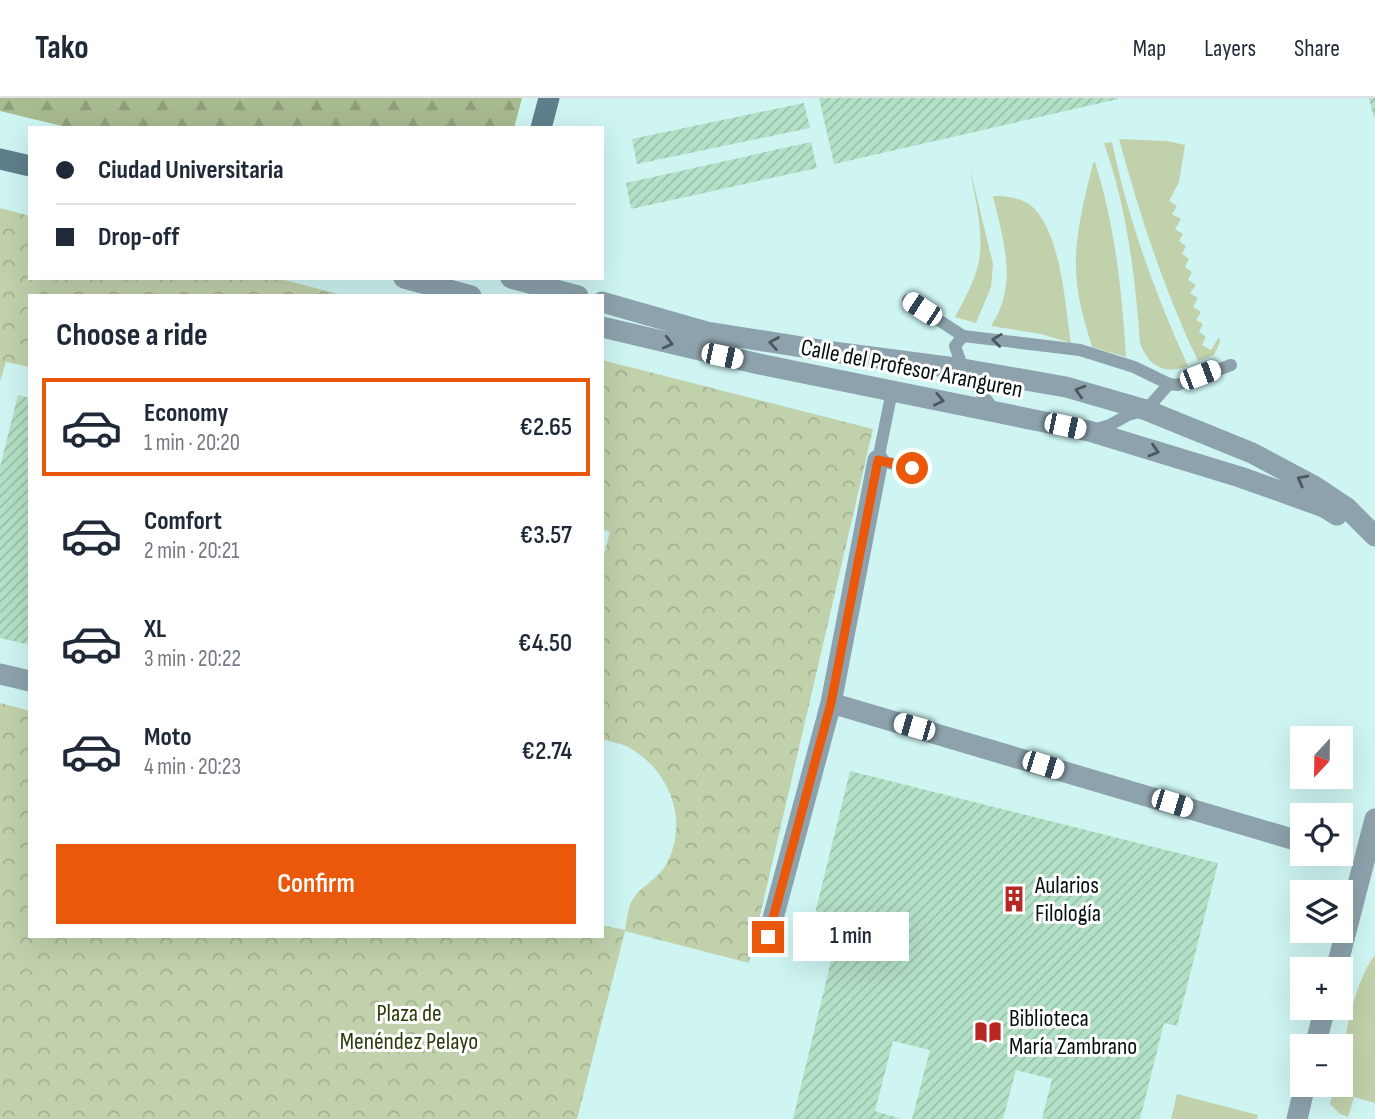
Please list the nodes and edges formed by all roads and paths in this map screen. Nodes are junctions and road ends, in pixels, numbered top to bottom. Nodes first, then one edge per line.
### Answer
1 (552, 101) edge
2 (542, 126) edge
3 (0, 159) edge
4 (28, 166) edge
5 (411, 280) edge
6 (518, 280) edge
7 (566, 280) edge
8 (464, 294) edge
9 (571, 294) edge
10 (576, 294) edge
11 (908, 300) dead end
12 (604, 303) edge
13 (604, 319) edge
14 (604, 327) edge
15 (631, 333) junction
16 (963, 336) junction
17 (1231, 365) dead end
18 (963, 369) junction
19 (1169, 384) junction
20 (892, 391) junction
21 (1146, 410) junction
22 (995, 411) junction
23 (1089, 431) junction
24 (878, 460) junction
25 (912, 468) dead end
26 (1375, 537) edge
27 (0, 674) edge
28 (28, 681) edge
29 (831, 703) junction
30 (1375, 819) edge
31 (1290, 838) edge
32 (1366, 893) edge
33 (768, 937) dead end
34 (1341, 957) edge
35 (1302, 1097) edge
36 (1297, 1119) edge

1 - 2 street
3 - 4 street
5 - 8 street
6 - 9 street
7 - 10 street
11 - 16 lane
18 -> 12 street, Calle del Profesor Aranguren
13 - 15 street, Calle del Profesor Aranguren
14 - 15 street, Calle del Profesor Aranguren
15 -> 20 street, Calle del Profesor Aranguren
16 - 18 lane
19 -> 16 lane
17 - 19 lane
21 -> 18 street, Calle del Profesor Aranguren
18 - 22 lane
19 - 21 lane
20 -> 22 street, Calle del Profesor Aranguren
20 - 24 lane
21 - 23 lane
26 -> 21 street, Calle del Profesor Aranguren
22 - 23 street, Calle del Profesor Aranguren
23 -> 26 street, Calle del Profesor Aranguren
24 - 25 lane
24 - 29 street
27 - 28 street
29 - 31 street
29 - 33 street
30 - 32 street
32 - 34 street
35 - 36 street

